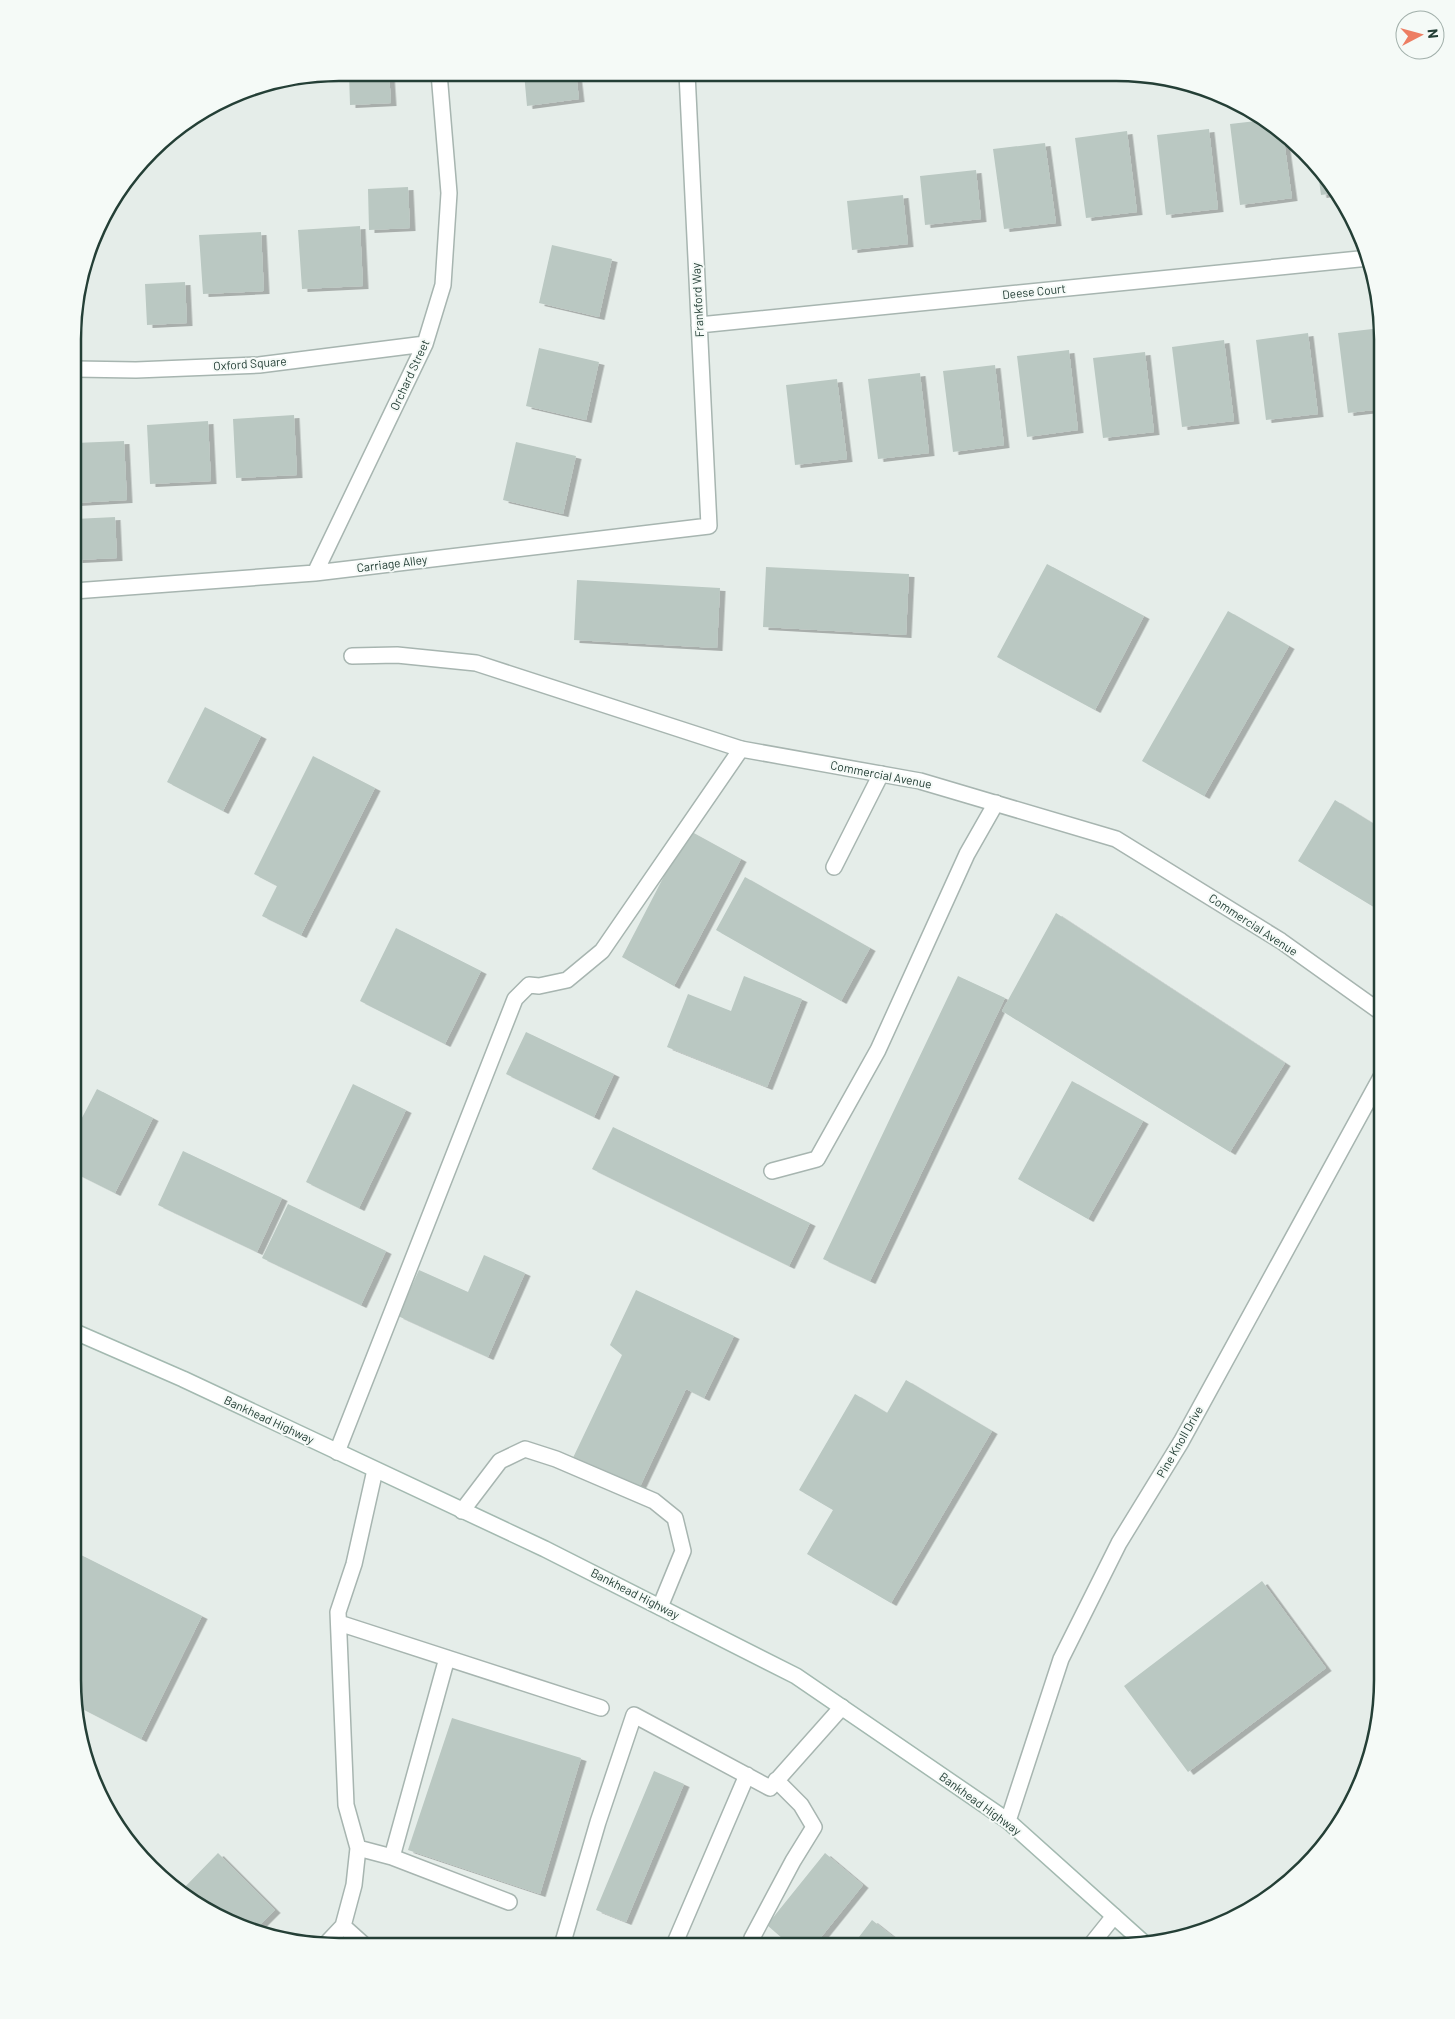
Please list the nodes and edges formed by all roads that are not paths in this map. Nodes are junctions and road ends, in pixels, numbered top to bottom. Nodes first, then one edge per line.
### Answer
1 (440, 81) edge
2 (687, 81) edge
3 (1361, 259) edge
4 (699, 325) junction
5 (425, 344) junction
6 (81, 369) edge
7 (709, 526) joint
8 (315, 573) junction
9 (81, 590) edge
10 (352, 656) dead end
11 (741, 749) junction
12 (881, 774) junction
13 (996, 803) junction
14 (834, 867) dead end
15 (1374, 1007) edge
16 (1374, 1090) edge
17 (772, 1171) dead end
18 (81, 1335) edge
19 (337, 1452) junction
20 (375, 1470) junction
21 (462, 1511) junction
22 (660, 1607) junction
23 (339, 1623) junction
24 (447, 1658) junction
25 (842, 1707) junction
26 (601, 1708) dead end
27 (747, 1776) junction
28 (776, 1780) junction
29 (1008, 1821) junction
30 (358, 1848) junction
31 (392, 1857) junction
32 (509, 1902) dead end
33 (1114, 1916) junction
34 (343, 1926) junction
35 (1137, 1937) edge
36 (332, 1938) edge
37 (356, 1938) edge
38 (564, 1938) edge
39 (677, 1938) edge
40 (752, 1938) edge
41 (1096, 1938) edge

1 - 5 street, Orchard Street
2 - 4 street, Frankford Way
3 - 4 street, Deese Court
4 - 7 street, Frankford Way
5 - 6 street, Oxford Square
5 - 8 street, Orchard Street
7 - 8 street, Carriage Alley
8 - 9 street, Carriage Alley
10 - 11 street, Commercial Avenue
11 - 12 street, Commercial Avenue
11 - 19 street
12 - 13 street, Commercial Avenue
12 - 14 street
13 - 15 street, Commercial Avenue
13 - 17 street
16 - 29 street, Pine Knoll Drive
18 - 19 street, Bankhead Highway
19 - 20 street, Bankhead Highway
20 - 21 street, Bankhead Highway
20 - 23 street
21 - 22 street, Bankhead Highway
21 - 22 street
22 - 25 street, Bankhead Highway
23 - 24 street
23 - 30 street
24 - 26 street
24 - 31 street
25 - 28 street
25 - 29 street, Bankhead Highway
27 - 28 street
27 - 38 street
27 - 39 street
28 - 40 street
29 - 33 street, Bankhead Highway
30 - 31 street
30 - 34 street
31 - 32 street
33 - 35 street, Bankhead Highway
33 - 41 street
34 - 36 street
34 - 37 street

